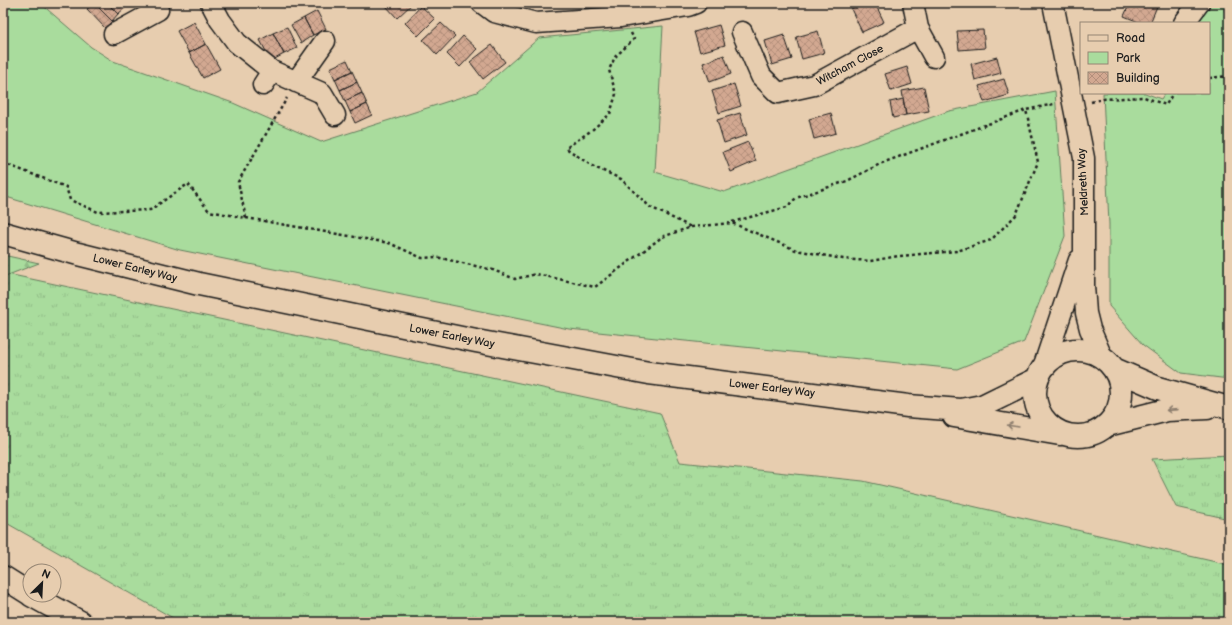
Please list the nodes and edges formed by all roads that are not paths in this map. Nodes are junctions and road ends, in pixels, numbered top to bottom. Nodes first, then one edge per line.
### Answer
1 (211, 3) edge
2 (482, 3) edge
3 (913, 3) edge
4 (1054, 3) edge
5 (1199, 3) edge
6 (690, 4) edge
7 (162, 5) edge
8 (625, 12) edge
9 (1185, 22) edge
10 (918, 28) junction
11 (742, 32) dead end
12 (114, 34) dead end
13 (325, 42) dead end
14 (934, 56) dead end
15 (296, 82) junction
16 (335, 115) dead end
17 (3, 233) edge
18 (1085, 243) junction
19 (1108, 363) junction
20 (1040, 372) junction
21 (908, 406) junction
22 (1227, 408) edge
23 (1107, 425) junction
24 (1065, 435) junction
25 (3, 577) edge
26 (22, 590) edge
27 (45, 603) edge
28 (80, 622) edge

1 - 15 street
2 - 8 street
3 - 10 street
4 - 18 street, Meldreth Way
5 - 9 street
6 - 8 street
7 - 12 street
10 - 11 street, Witcham Close
10 - 14 street
13 - 15 street
15 - 16 street
17 - 21 main road, Lower Earley Way
18 - 19 street, Meldreth Way
18 - 20 street, Meldreth Way
19 - 20 main road
19 - 22 main road
19 - 23 main road
20 - 21 main road, Lower Earley Way
20 - 24 main road
24 -> 21 main road, Lower Earley Way
22 -> 23 main road
23 - 24 main road
25 - 26 main road
27 - 28 main road

